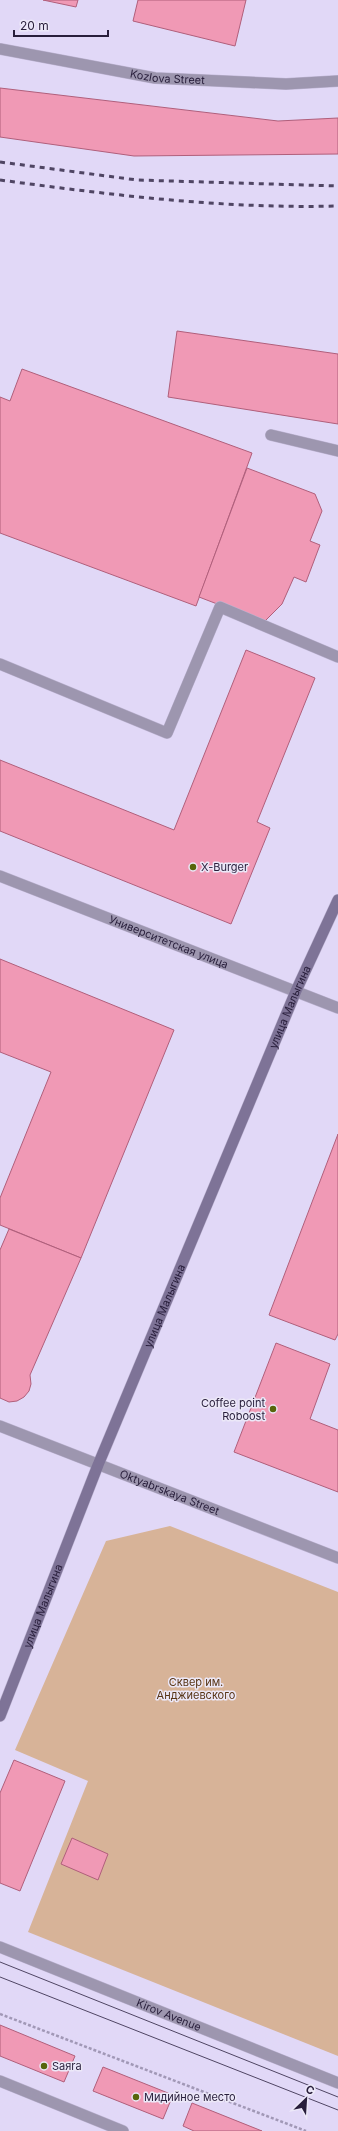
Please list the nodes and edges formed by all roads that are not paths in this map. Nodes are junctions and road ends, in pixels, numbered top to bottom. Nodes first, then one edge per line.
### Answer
1 (0, 49) edge
2 (338, 81) edge
3 (271, 435) dead end
4 (338, 451) edge
5 (338, 657) edge
6 (0, 664) edge
7 (0, 876) edge
8 (338, 900) edge
9 (296, 991) junction
10 (338, 1008) edge
11 (0, 1426) edge
12 (98, 1465) junction
13 (338, 1558) edge
14 (0, 1716) edge
15 (0, 1947) edge
16 (0, 2081) edge
17 (338, 2083) edge
18 (123, 2131) edge

1 - 2 street, Kozlova Street
3 - 4 street
5 - 6 street
7 - 9 street, Университетская улица
8 - 9 main road, улица Малыгина
9 - 10 street, Университетская улица
9 - 12 main road, улица Малыгина
11 - 12 street, Oktyabrskaya Street
12 - 13 street, Oktyabrskaya Street
12 - 14 main road, улица Малыгина
15 - 17 street, Kirov Avenue
16 - 18 street

